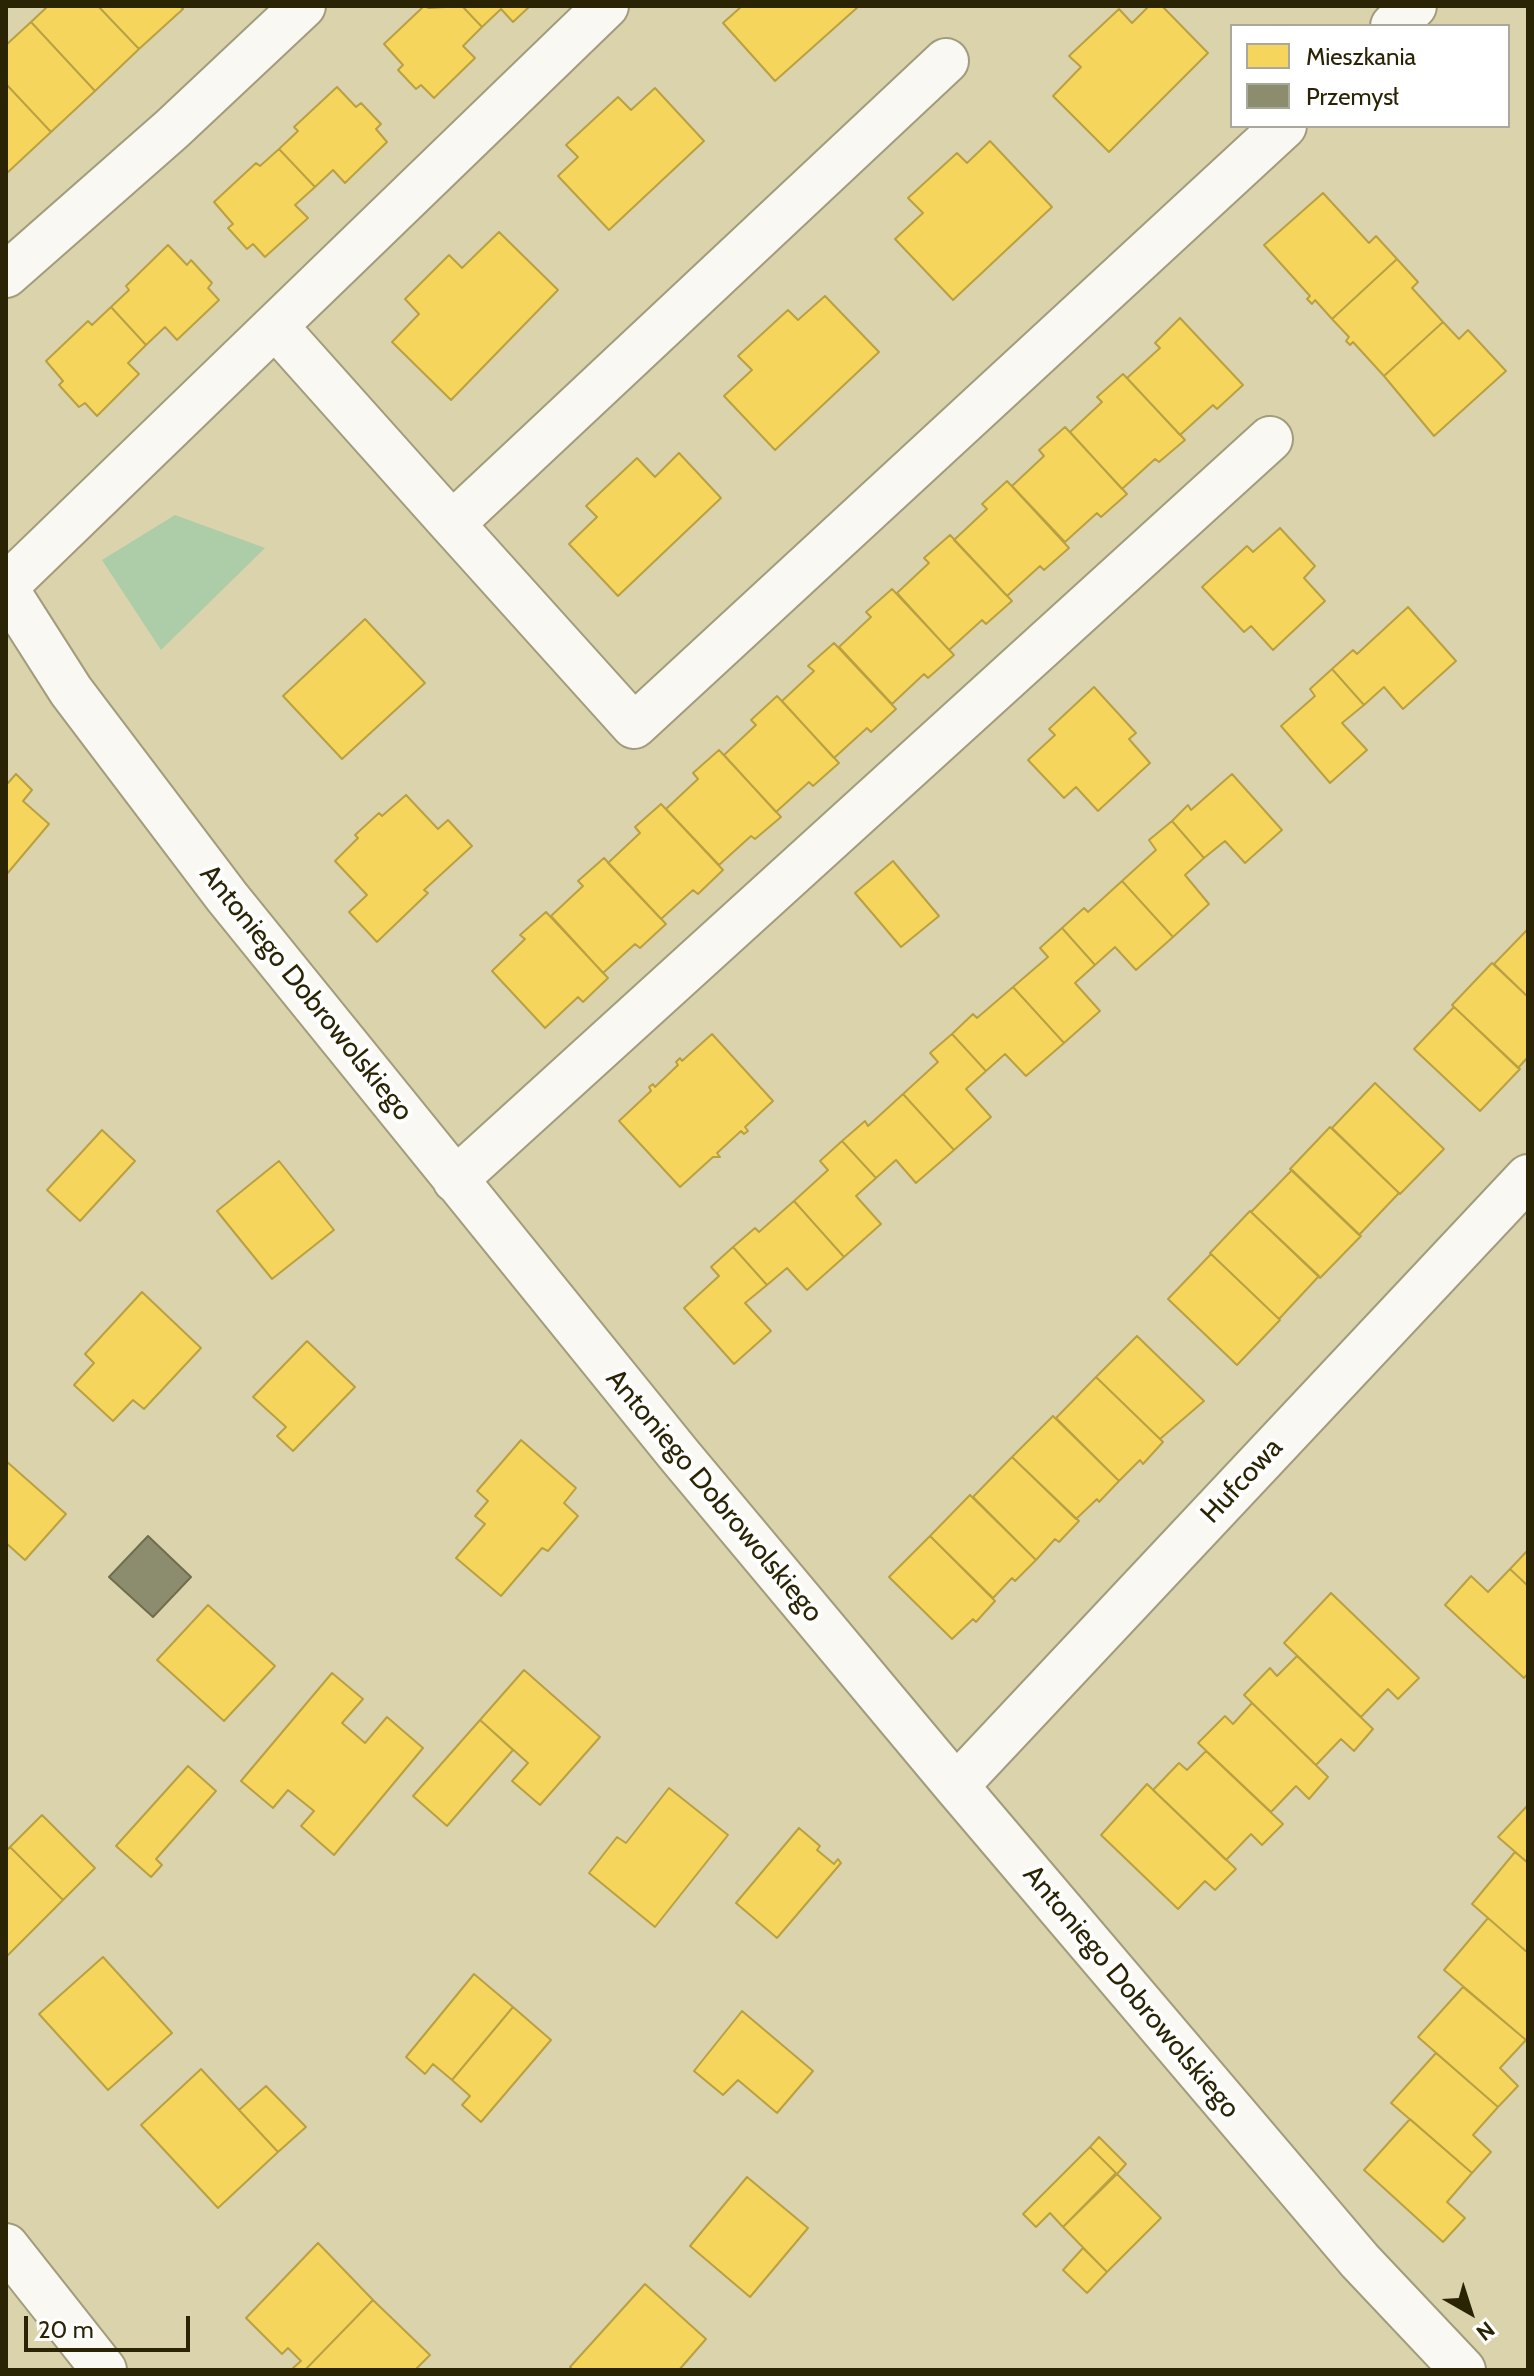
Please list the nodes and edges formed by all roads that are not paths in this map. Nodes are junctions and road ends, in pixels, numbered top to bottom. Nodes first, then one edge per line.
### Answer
1 (303, 6) edge
2 (606, 6) edge
3 (1414, 6) edge
4 (1395, 24) edge
5 (946, 61) dead end
6 (1282, 128) edge
7 (6, 275) edge
8 (275, 326) junction
9 (1270, 439) dead end
10 (452, 524) junction
11 (6, 588) edge
12 (1528, 1177) edge
13 (455, 1180) junction
14 (956, 1786) junction
15 (6, 2246) edge
16 (104, 2370) edge
17 (1463, 2370) edge

1 - 7 street
2 - 8 street
3 - 4 street
5 - 10 street
6 - 10 street
8 - 10 street
8 - 11 street
9 - 13 street
11 - 13 street, Antoniego Dobrowolskiego
12 - 14 street, Hufcowa
13 - 14 street, Antoniego Dobrowolskiego
14 - 17 street, Antoniego Dobrowolskiego
15 - 16 street

